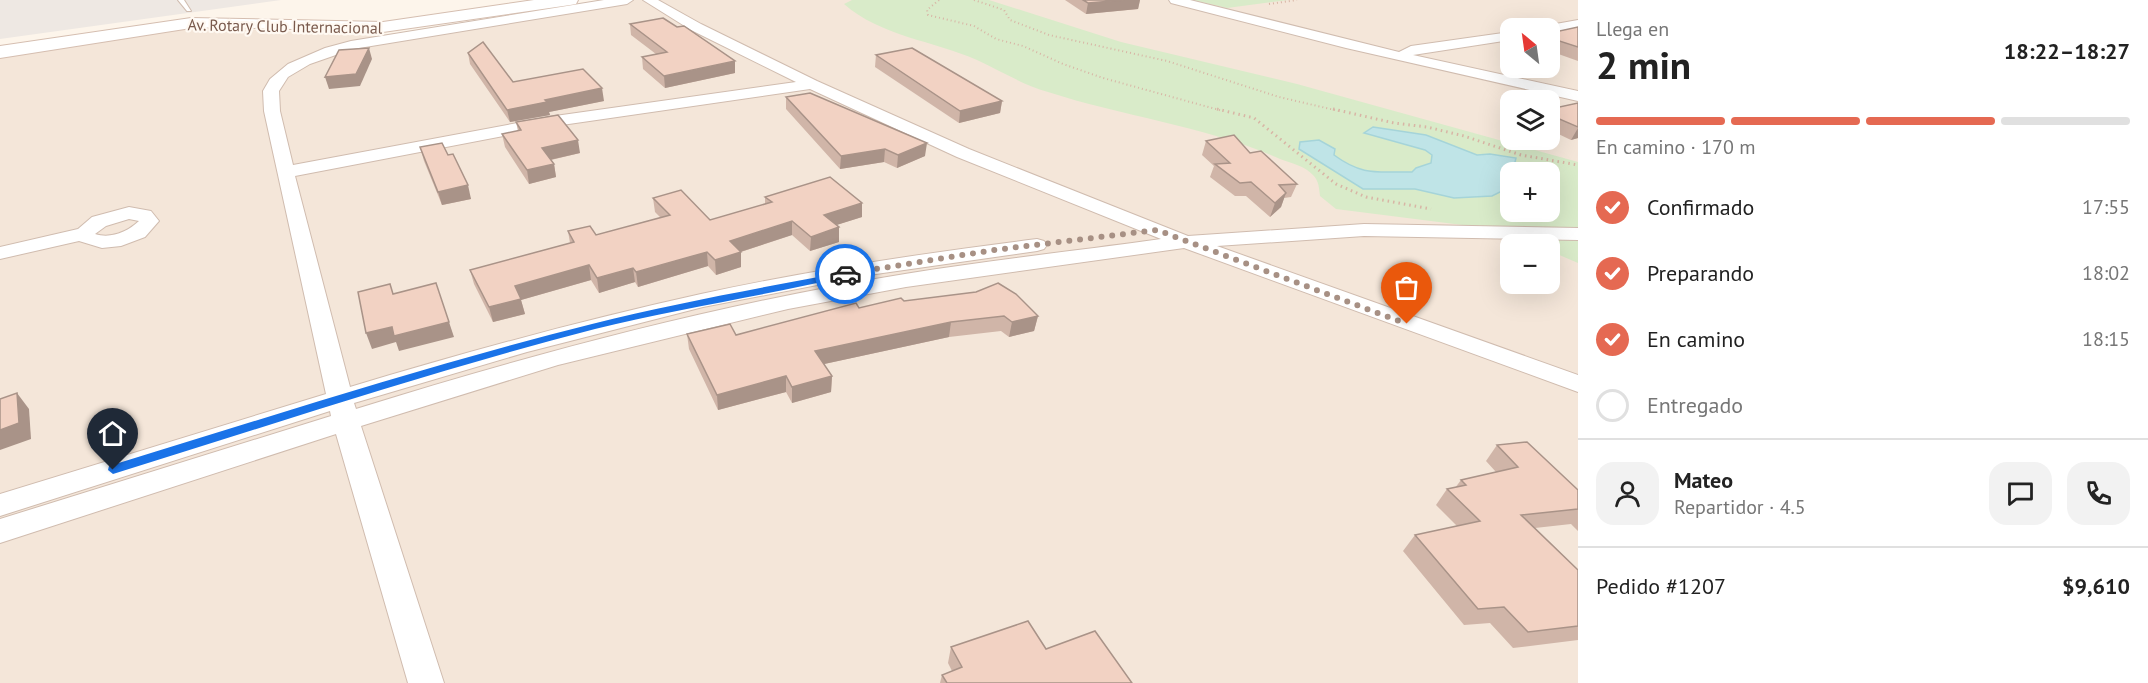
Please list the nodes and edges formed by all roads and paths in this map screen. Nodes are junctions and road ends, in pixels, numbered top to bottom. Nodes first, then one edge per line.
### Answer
1 (181, 0) edge
2 (570, 0) edge
3 (627, 0) edge
4 (649, 0) edge
5 (939, 0) edge
6 (974, 0) edge
7 (1175, 0) edge
8 (189, 10) dead end
9 (1578, 24) edge
10 (1560, 27) edge
11 (1500, 37) edge
12 (0, 52) edge
13 (1402, 56) junction
14 (812, 84) junction
15 (1578, 96) edge
16 (1578, 165) edge
17 (286, 172) junction
18 (1432, 209) dead end
19 (1578, 220) edge
20 (1157, 230) junction
21 (85, 234) dead end
22 (1578, 234) edge
23 (1186, 242) junction
24 (0, 253) edge
25 (1578, 384) edge
26 (343, 410) junction
27 (0, 505) edge
28 (0, 531) edge
29 (426, 683) edge

1 - 8 lane
2 - 12 main road, Av. Rotary Club Internacional
3 - 17 street
4 - 14 street
5 - 18 path
6 - 16 path
7 - 13 street
9 - 10 street
11 - 13 street
13 - 15 street
14 - 17 street
14 - 20 street
17 - 26 street
19 - 20 street
20 - 23 street
20 - 26 street
21 - 24 street
22 - 23 street
23 - 25 street
23 - 26 street
26 - 27 street
26 - 28 street
26 - 29 street

